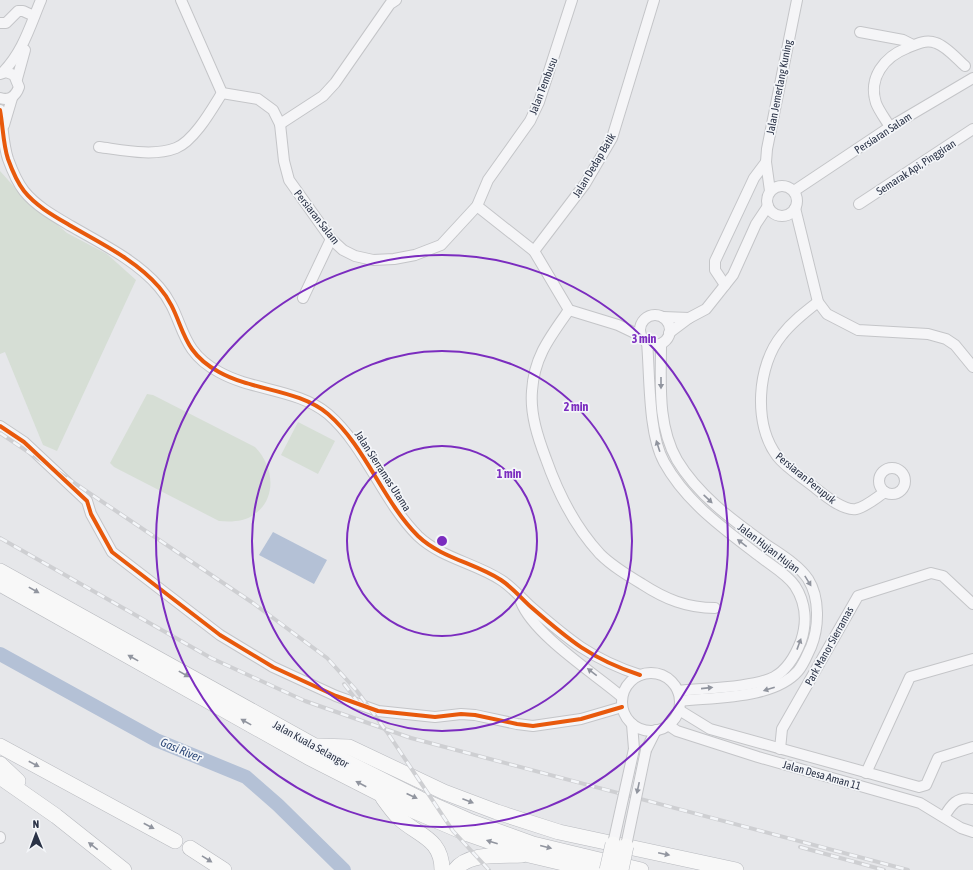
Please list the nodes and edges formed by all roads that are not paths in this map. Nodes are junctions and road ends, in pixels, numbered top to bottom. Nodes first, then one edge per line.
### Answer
1 (41, 0) edge
2 (181, 0) edge
3 (572, 0) edge
4 (654, 0) edge
5 (797, 0) edge
6 (392, 1) edge
7 (34, 16) junction
8 (0, 23) edge
9 (29, 30) junction
10 (860, 32) dead end
11 (913, 45) junction
12 (965, 66) dead end
13 (1, 73) edge
14 (973, 78) edge
15 (17, 79) junction
16 (222, 93) junction
17 (0, 98) edge
18 (12, 98) junction
19 (0, 110) edge
20 (280, 124) junction
21 (3, 127) junction
22 (890, 127) junction
23 (973, 130) edge
24 (99, 147) dead end
25 (766, 162) junction
26 (768, 174) junction
27 (782, 186) junction
28 (770, 191) junction
29 (794, 192) junction
30 (859, 204) dead end
31 (477, 206) junction
32 (768, 206) junction
33 (795, 208) junction
34 (781, 215) junction
35 (756, 224) junction
36 (801, 232) junction
37 (331, 239) junction
38 (534, 251) junction
39 (725, 285) junction
40 (303, 298) dead end
41 (818, 302) junction
42 (569, 310) junction
43 (663, 317) junction
44 (689, 318) junction
45 (642, 323) junction
46 (618, 326) junction
47 (670, 333) junction
48 (644, 339) junction
49 (660, 344) junction
50 (973, 367) edge
51 (0, 426) edge
52 (885, 492) dead end
53 (0, 571) edge
54 (0, 584) edge
55 (518, 596) junction
56 (973, 604) edge
57 (715, 608) dead end
58 (973, 659) edge
59 (640, 675) junction
60 (679, 701) junction
61 (622, 702) junction
62 (632, 724) junction
63 (668, 725) junction
64 (656, 730) junction
65 (0, 746) edge
66 (315, 746) junction
67 (973, 747) edge
68 (780, 749) junction
69 (0, 764) edge
70 (866, 773) junction
71 (0, 777) edge
72 (379, 794) junction
73 (973, 799) edge
74 (56, 816) junction
75 (944, 817) junction
76 (973, 832) edge
77 (176, 841) dead end
78 (620, 845) junction
79 (190, 848) dead end
80 (529, 854) junction
81 (124, 870) edge
82 (224, 870) edge
83 (442, 870) edge
84 (455, 870) edge
85 (593, 870) edge
86 (608, 870) edge
87 (621, 870) edge
88 (642, 870) edge
89 (736, 870) edge

1 - 7 street
2 - 16 street
3 - 31 street, Jalan Tembusu
4 - 38 street, Jalan Dedap Batik
5 - 25 street, Jalan Jemerlang Kuning
6 - 20 street
7 - 8 street
7 - 9 street
9 - 13 street
9 - 15 street
10 - 11 street
11 - 12 street
11 - 22 street
13 - 15 street
14 - 22 street, Persiaran Salam
15 - 18 street, Jalan Sierramas Utama
16 - 20 street, Persiaran Salam
16 - 24 street
17 - 18 street
18 - 21 street, Jalan Sierramas Utama
19 - 21 street, Jalan Sierramas Utama
20 - 37 street, Persiaran Salam
21 - 55 street, Jalan Sierramas Utama
22 - 29 street, Persiaran Salam
23 - 30 street, Semarak Api, Pinggiran
25 - 26 street, Jalan Jemerlang Kuning
25 - 39 street
26 - 27 street
26 - 28 street, Jalan Jemerlang Kuning
27 - 28 street
27 - 29 street
28 - 32 street
29 - 33 street
31 - 37 street, Persiaran Salam
31 - 38 street
32 - 34 street
32 - 35 street
33 - 34 street
33 - 36 street
34 - 35 street
34 - 36 street
35 - 39 street
36 - 41 street
37 - 40 street
38 - 42 street
39 - 44 street
41 - 50 street
41 - 52 street, Persiaran Perupuk
42 - 46 street
42 - 57 street
43 - 44 street
43 - 45 street
43 - 47 street
44 - 47 street
45 - 46 street
45 - 48 street
46 - 48 street
47 - 49 street
48 - 49 street
60 -> 48 street, Jalan Hujan Hujan
49 -> 60 street, Jalan Hujan Hujan
51 - 61 street
53 -> 66 highway, Jalan Kuala Selangor
72 -> 54 highway, Jalan Kuala Selangor
55 - 59 street, Jalan Sierramas Utama
61 -> 55 street, Jalan Sierramas Utama
56 - 68 street, Park Manor Sierramas
58 - 70 street
59 - 60 street
59 - 61 street
60 - 63 street
60 - 68 street
61 - 62 street
62 - 64 street
62 - 78 street, bridge
63 - 64 street
63 - 75 street, Jalan Desa Aman 11
64 -> 78 street, bridge
65 -> 77 highway
66 -> 78 highway
66 -> 88 highway, Jalan Kuala Selangor
67 - 70 street
68 - 70 street
69 - 74 highway
71 - 74 highway
80 -> 72 highway, Jalan Kuala Selangor
72 - 83 highway
73 - 75 street
81 -> 74 highway
75 - 76 street, Jalan Desa Aman 11
78 - 86 highway, bridge
78 - 87 highway, bridge
78 -> 89 highway
79 -> 82 highway
80 - 84 highway
80 - 85 highway, Jalan Kuala Selangor

